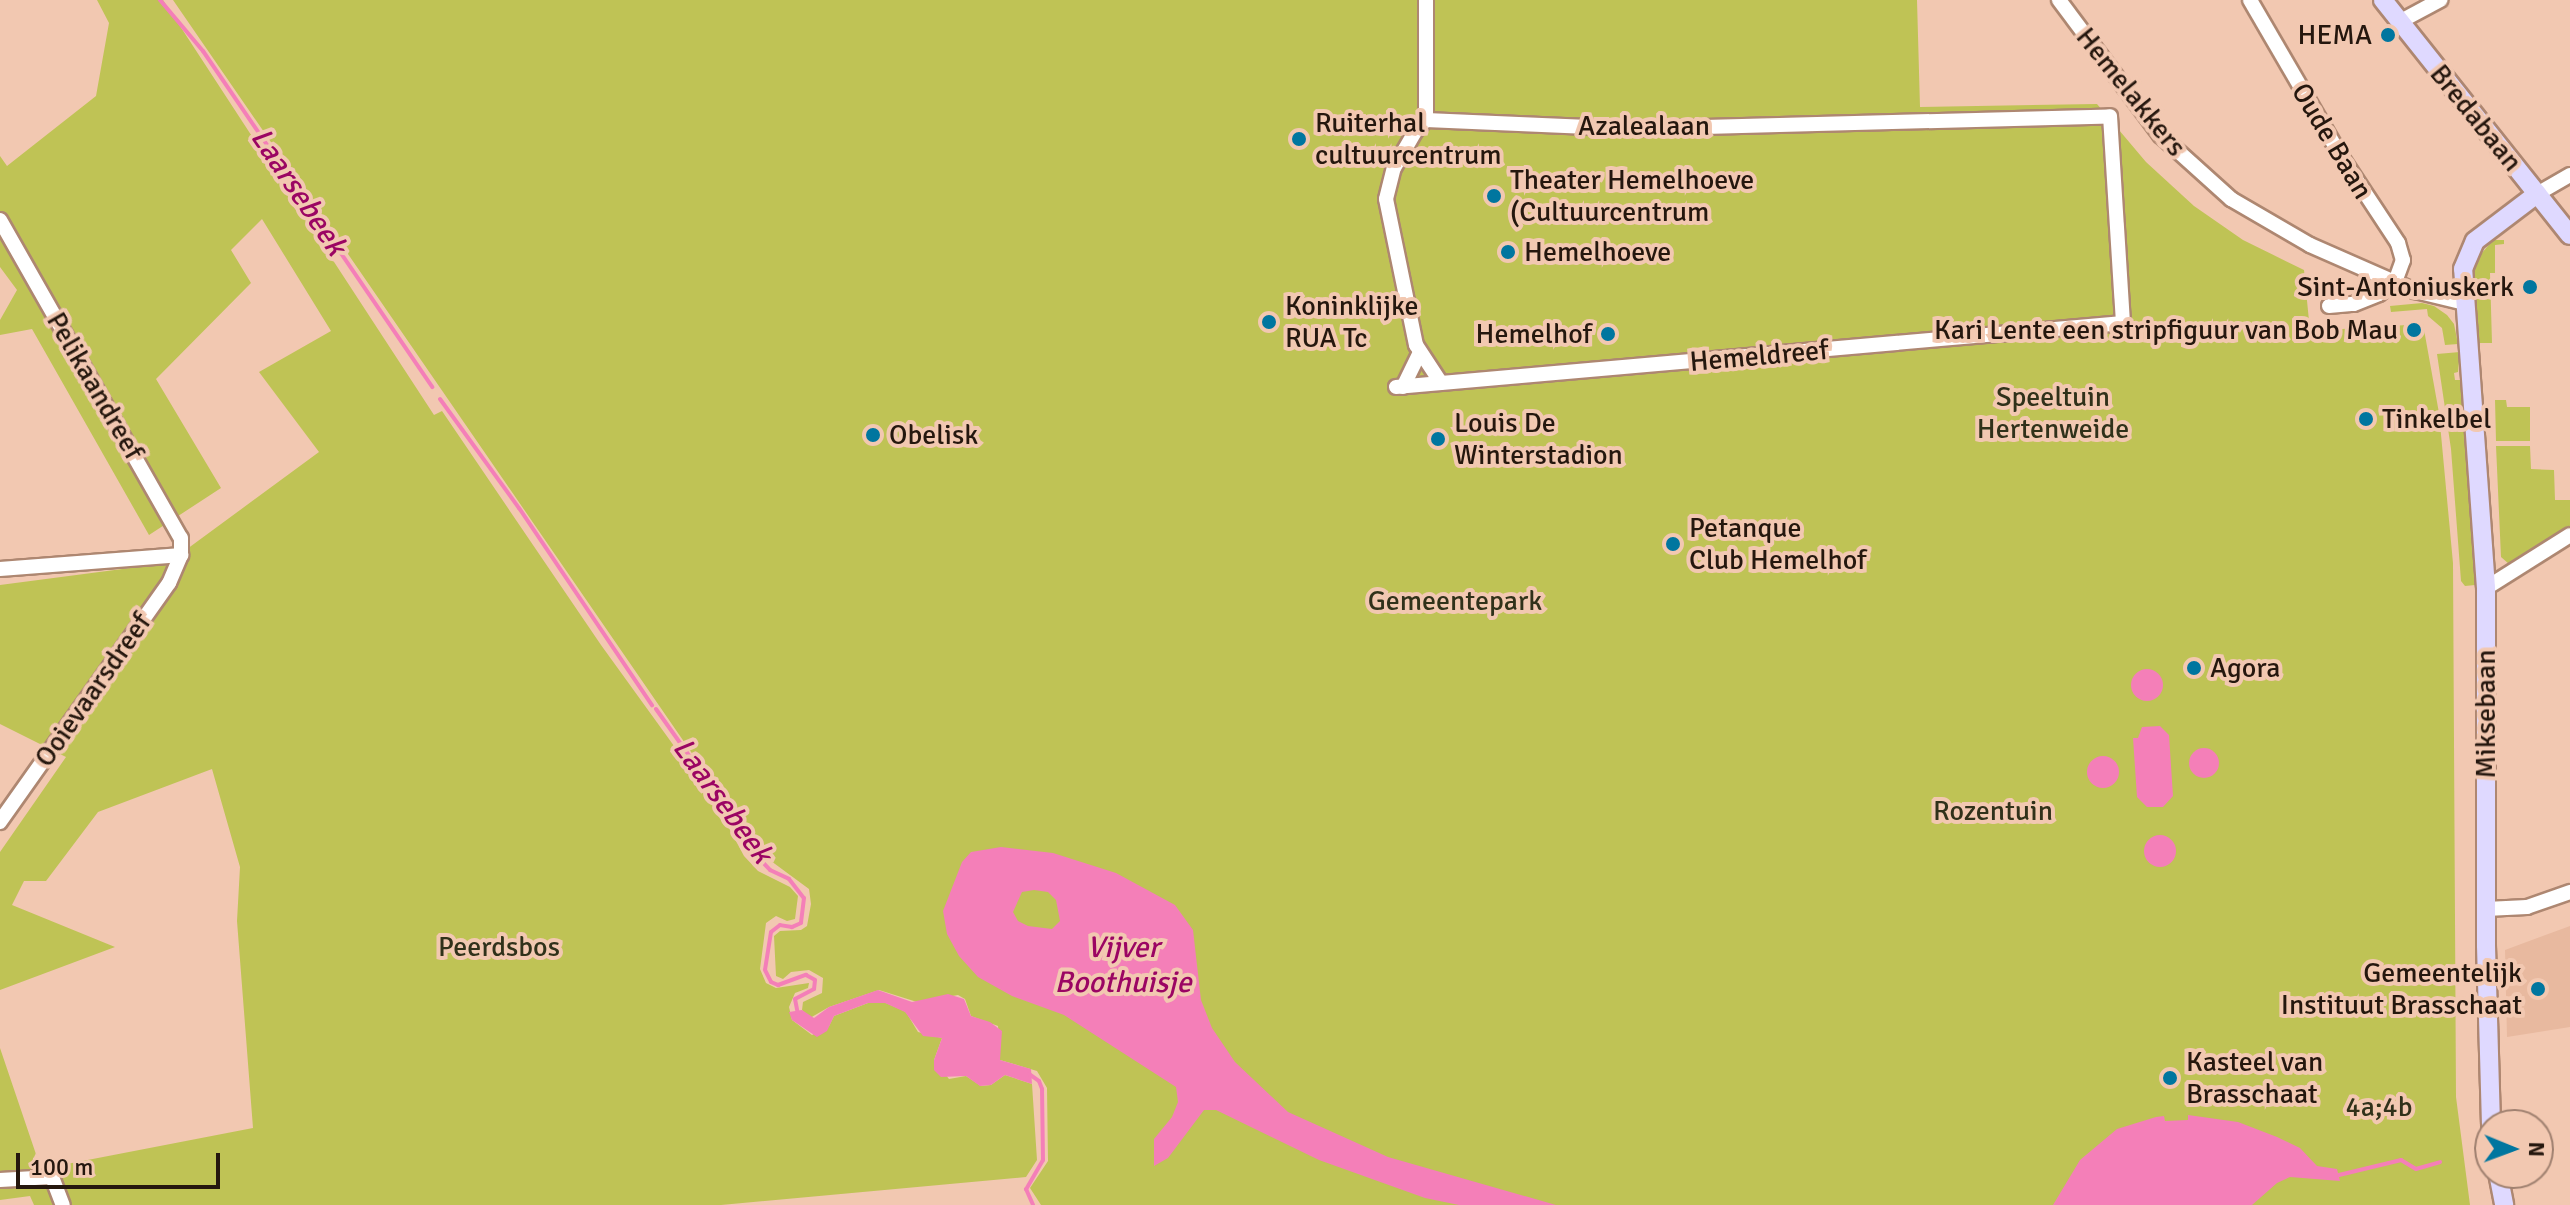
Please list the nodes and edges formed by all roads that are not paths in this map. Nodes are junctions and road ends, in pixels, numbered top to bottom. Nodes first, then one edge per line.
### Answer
1 (1426, 0) edge
2 (2059, 0) edge
3 (2250, 0) edge
4 (2383, 0) edge
5 (2440, 0) edge
6 (2399, 22) junction
7 (2131, 100) junction
8 (2110, 116) junction
9 (1426, 120) junction
10 (2570, 175) edge
11 (2537, 194) junction
12 (0, 220) edge
13 (2570, 235) edge
14 (2395, 282) junction
15 (2465, 303) junction
16 (2329, 306) dead end
17 (1419, 354) junction
18 (1441, 383) junction
19 (2570, 535) edge
20 (181, 555) junction
21 (0, 569) edge
22 (2486, 588) junction
23 (0, 822) edge
24 (2570, 892) edge
25 (2486, 909) junction
26 (2491, 1109) edge
27 (0, 1180) edge
28 (63, 1205) edge

1 - 9 street
2 - 7 street, Hemelakkers
3 - 14 street, Oude Baan
4 - 6 main road, Bredabaan
5 - 6 street
6 - 11 main road, Bredabaan
7 - 8 street
7 - 14 street, Hemelakkers
8 - 9 street, Azalealaan
8 - 18 street, Hemeldreef
9 - 17 street
10 - 11 street
11 - 13 main road, Bredabaan
11 - 15 main road, Miksebaan
12 - 20 street, Pelikaandreef
14 - 15 street, Hemelakkers
14 - 16 street
15 - 22 main road, Miksebaan
17 - 18 street
17 - 18 street, Hemeldreef
19 - 22 street
20 - 21 street
20 - 23 street, Ooievaarsdreef
22 - 25 main road, Miksebaan
24 - 25 street
25 - 26 main road, Miksebaan
27 - 28 street

